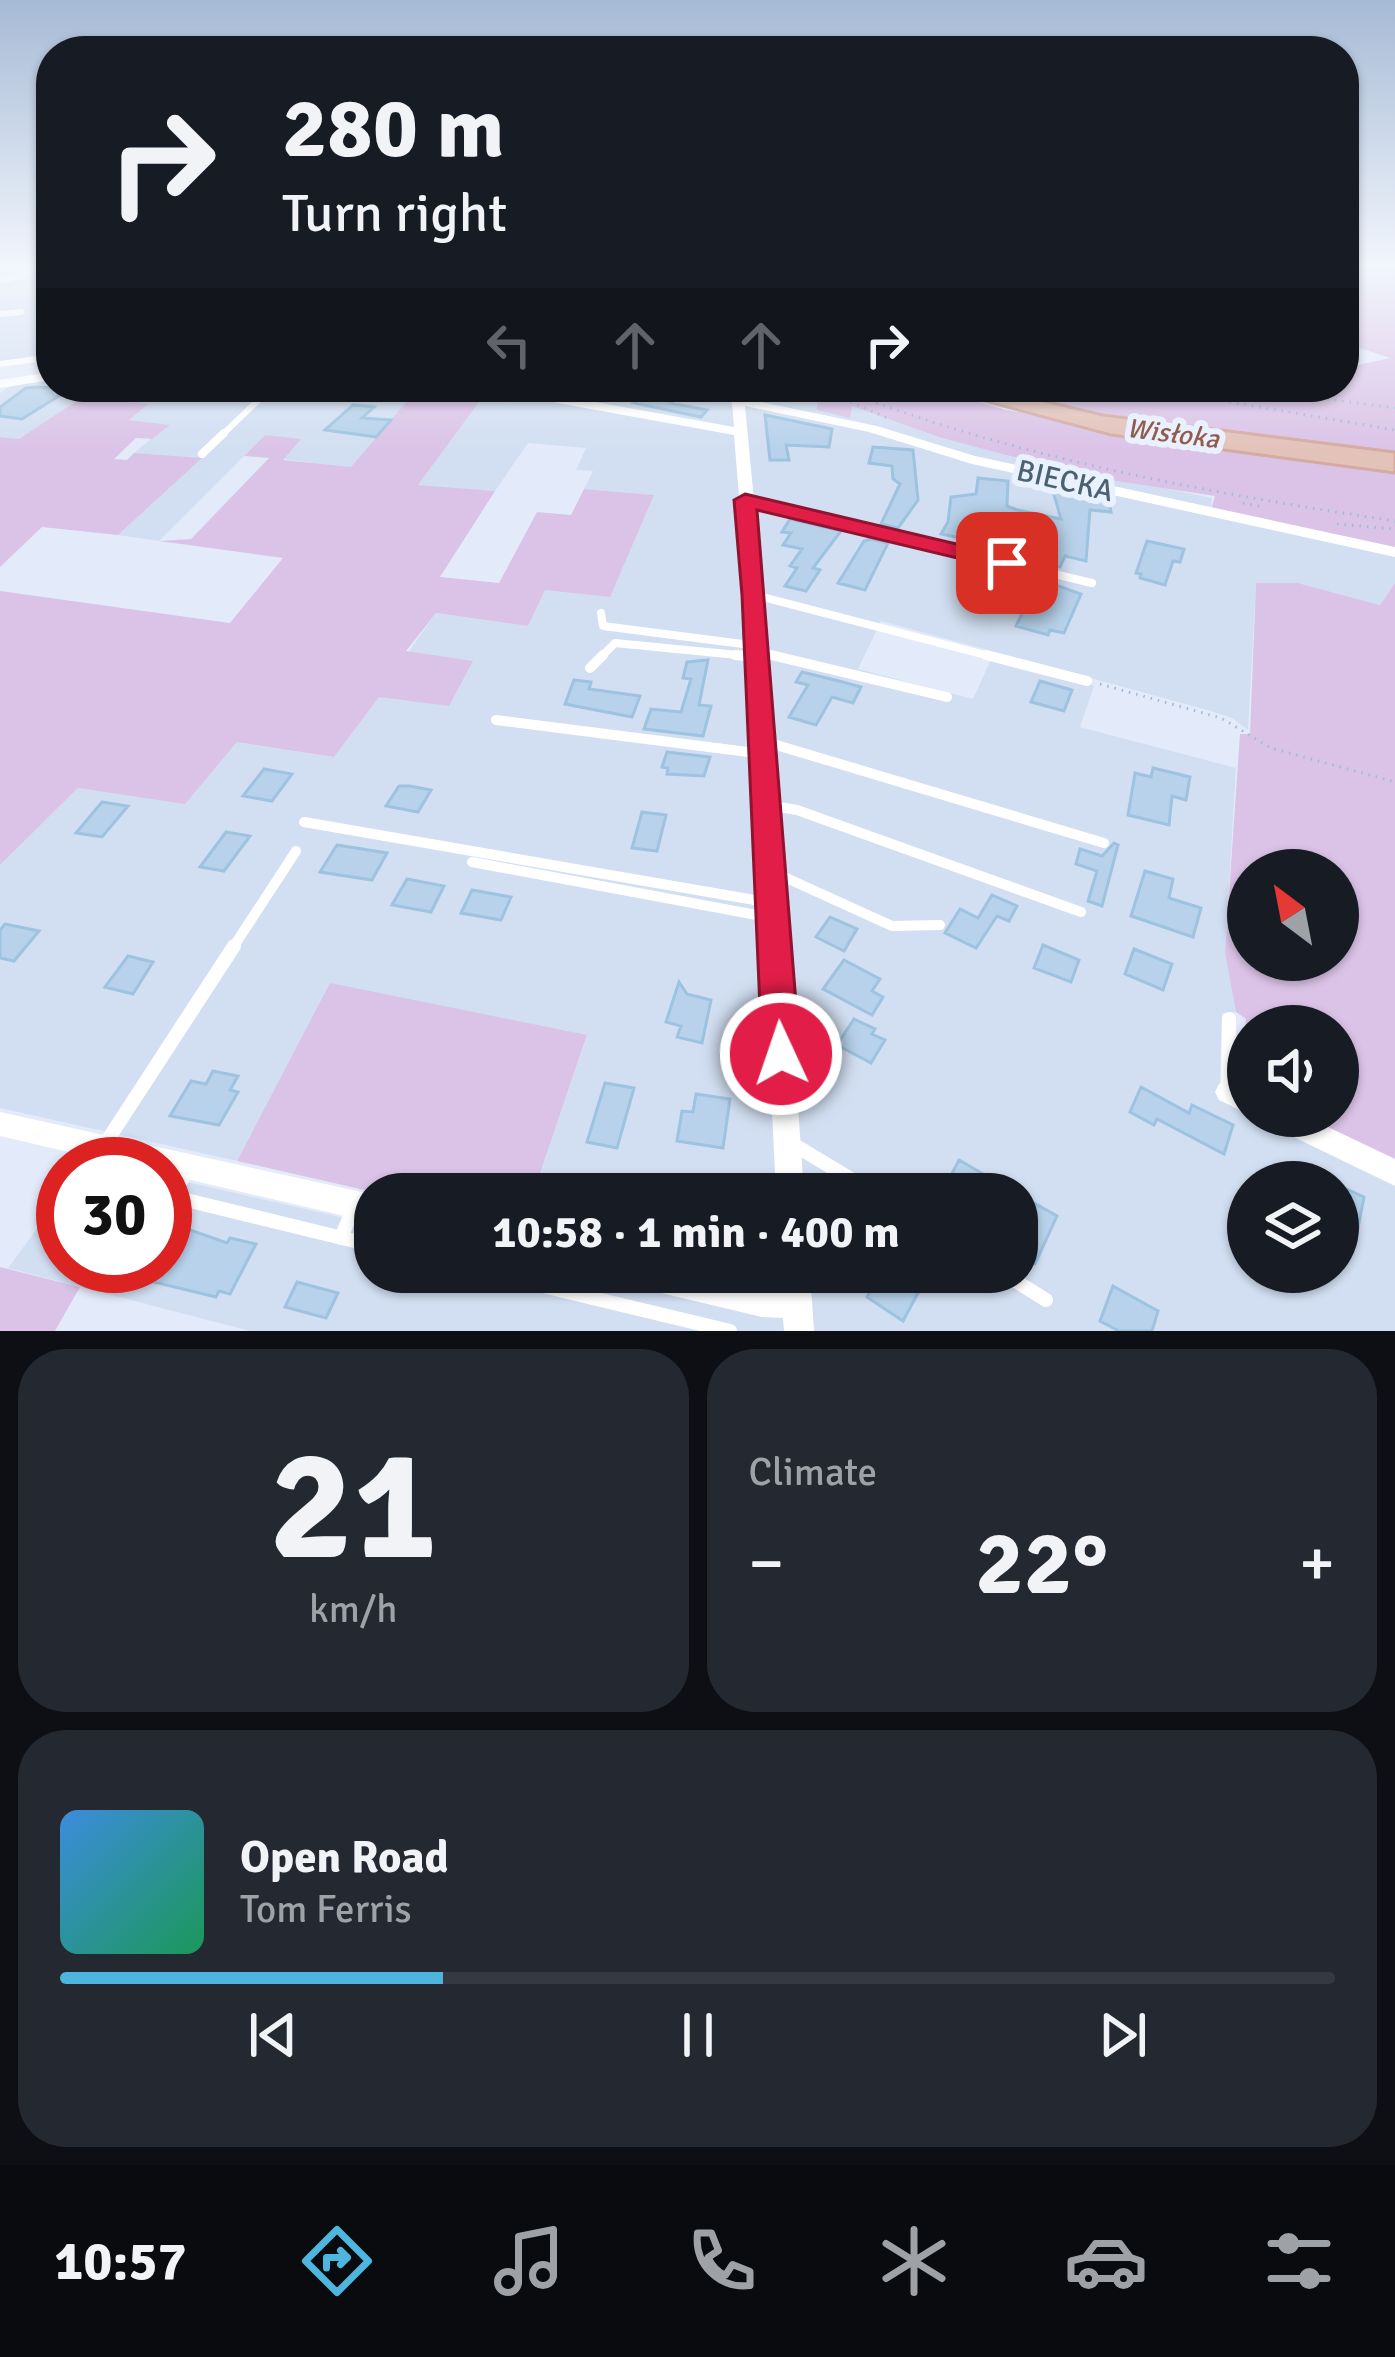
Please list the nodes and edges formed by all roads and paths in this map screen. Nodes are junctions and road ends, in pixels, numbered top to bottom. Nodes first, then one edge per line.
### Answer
1 (36, 359) edge
2 (0, 364) edge
3 (36, 378) edge
4 (0, 384) edge
5 (256, 402) edge
6 (574, 402) edge
7 (741, 402) edge
8 (771, 402) edge
9 (852, 402) edge
10 (874, 402) edge
11 (1230, 402) edge
12 (1350, 402) edge
13 (1395, 408) edge
14 (903, 423) dead end
15 (1395, 430) edge
16 (740, 432) junction
17 (202, 454) dead end
18 (1109, 478) dead end
19 (745, 500) junction
20 (1272, 509) dead end
21 (1395, 521) edge
22 (1324, 522) dead end
23 (1395, 529) edge
24 (1395, 552) edge
25 (1092, 583) dead end
26 (755, 595) junction
27 (601, 613) dead end
28 (758, 652) junction
29 (590, 668) dead end
30 (1087, 681) joint
31 (947, 698) dead end
32 (496, 720) dead end
33 (764, 748) junction
34 (1395, 782) edge
35 (767, 806) junction
36 (304, 821) dead end
37 (1104, 843) dead end
38 (296, 850) dead end
39 (472, 862) dead end
40 (771, 871) junction
41 (773, 910) junction
42 (1081, 912) dead end
43 (940, 925) dead end
44 (0, 1124) edge
45 (56, 1137) edge
46 (110, 1137) edge
47 (1320, 1137) edge
48 (786, 1140) junction
49 (192, 1168) edge
50 (788, 1173) edge
51 (841, 1173) edge
52 (1395, 1174) edge
53 (192, 1201) edge
54 (354, 1204) edge
55 (354, 1221) edge
56 (341, 1238) junction
57 (354, 1241) edge
58 (571, 1293) edge
59 (724, 1293) edge
60 (1035, 1293) edge
61 (1046, 1300) dead end
62 (797, 1302) edge
63 (730, 1331) edge

1 - 2 lane
3 - 4 street
5 - 17 lane
6 - 16 street
7 - 16 street
8 - 24 street, BIECKA
9 - 14 path
10 - 21 path
11 - 15 path
12 - 13 path
16 - 19 street
18 - 20 path
19 - 25 lane
19 - 26 street
22 - 23 path
26 - 28 street
26 - 30 lane
27 - 28 lane
28 - 29 lane
28 - 31 lane
28 - 33 street
30 - 34 path
32 - 33 lane
33 - 35 street
33 - 37 lane
35 - 40 street
35 - 42 lane
36 - 41 lane
38 - 46 lane
39 - 41 lane
40 - 41 street
40 - 43 lane
41 - 48 street
44 - 45 street
47 - 52 street
48 - 50 street
48 - 51 lane
49 - 54 street
53 - 56 lane
55 - 56 lane
56 - 57 lane
58 - 63 lane
59 - 62 street
60 - 61 lane

